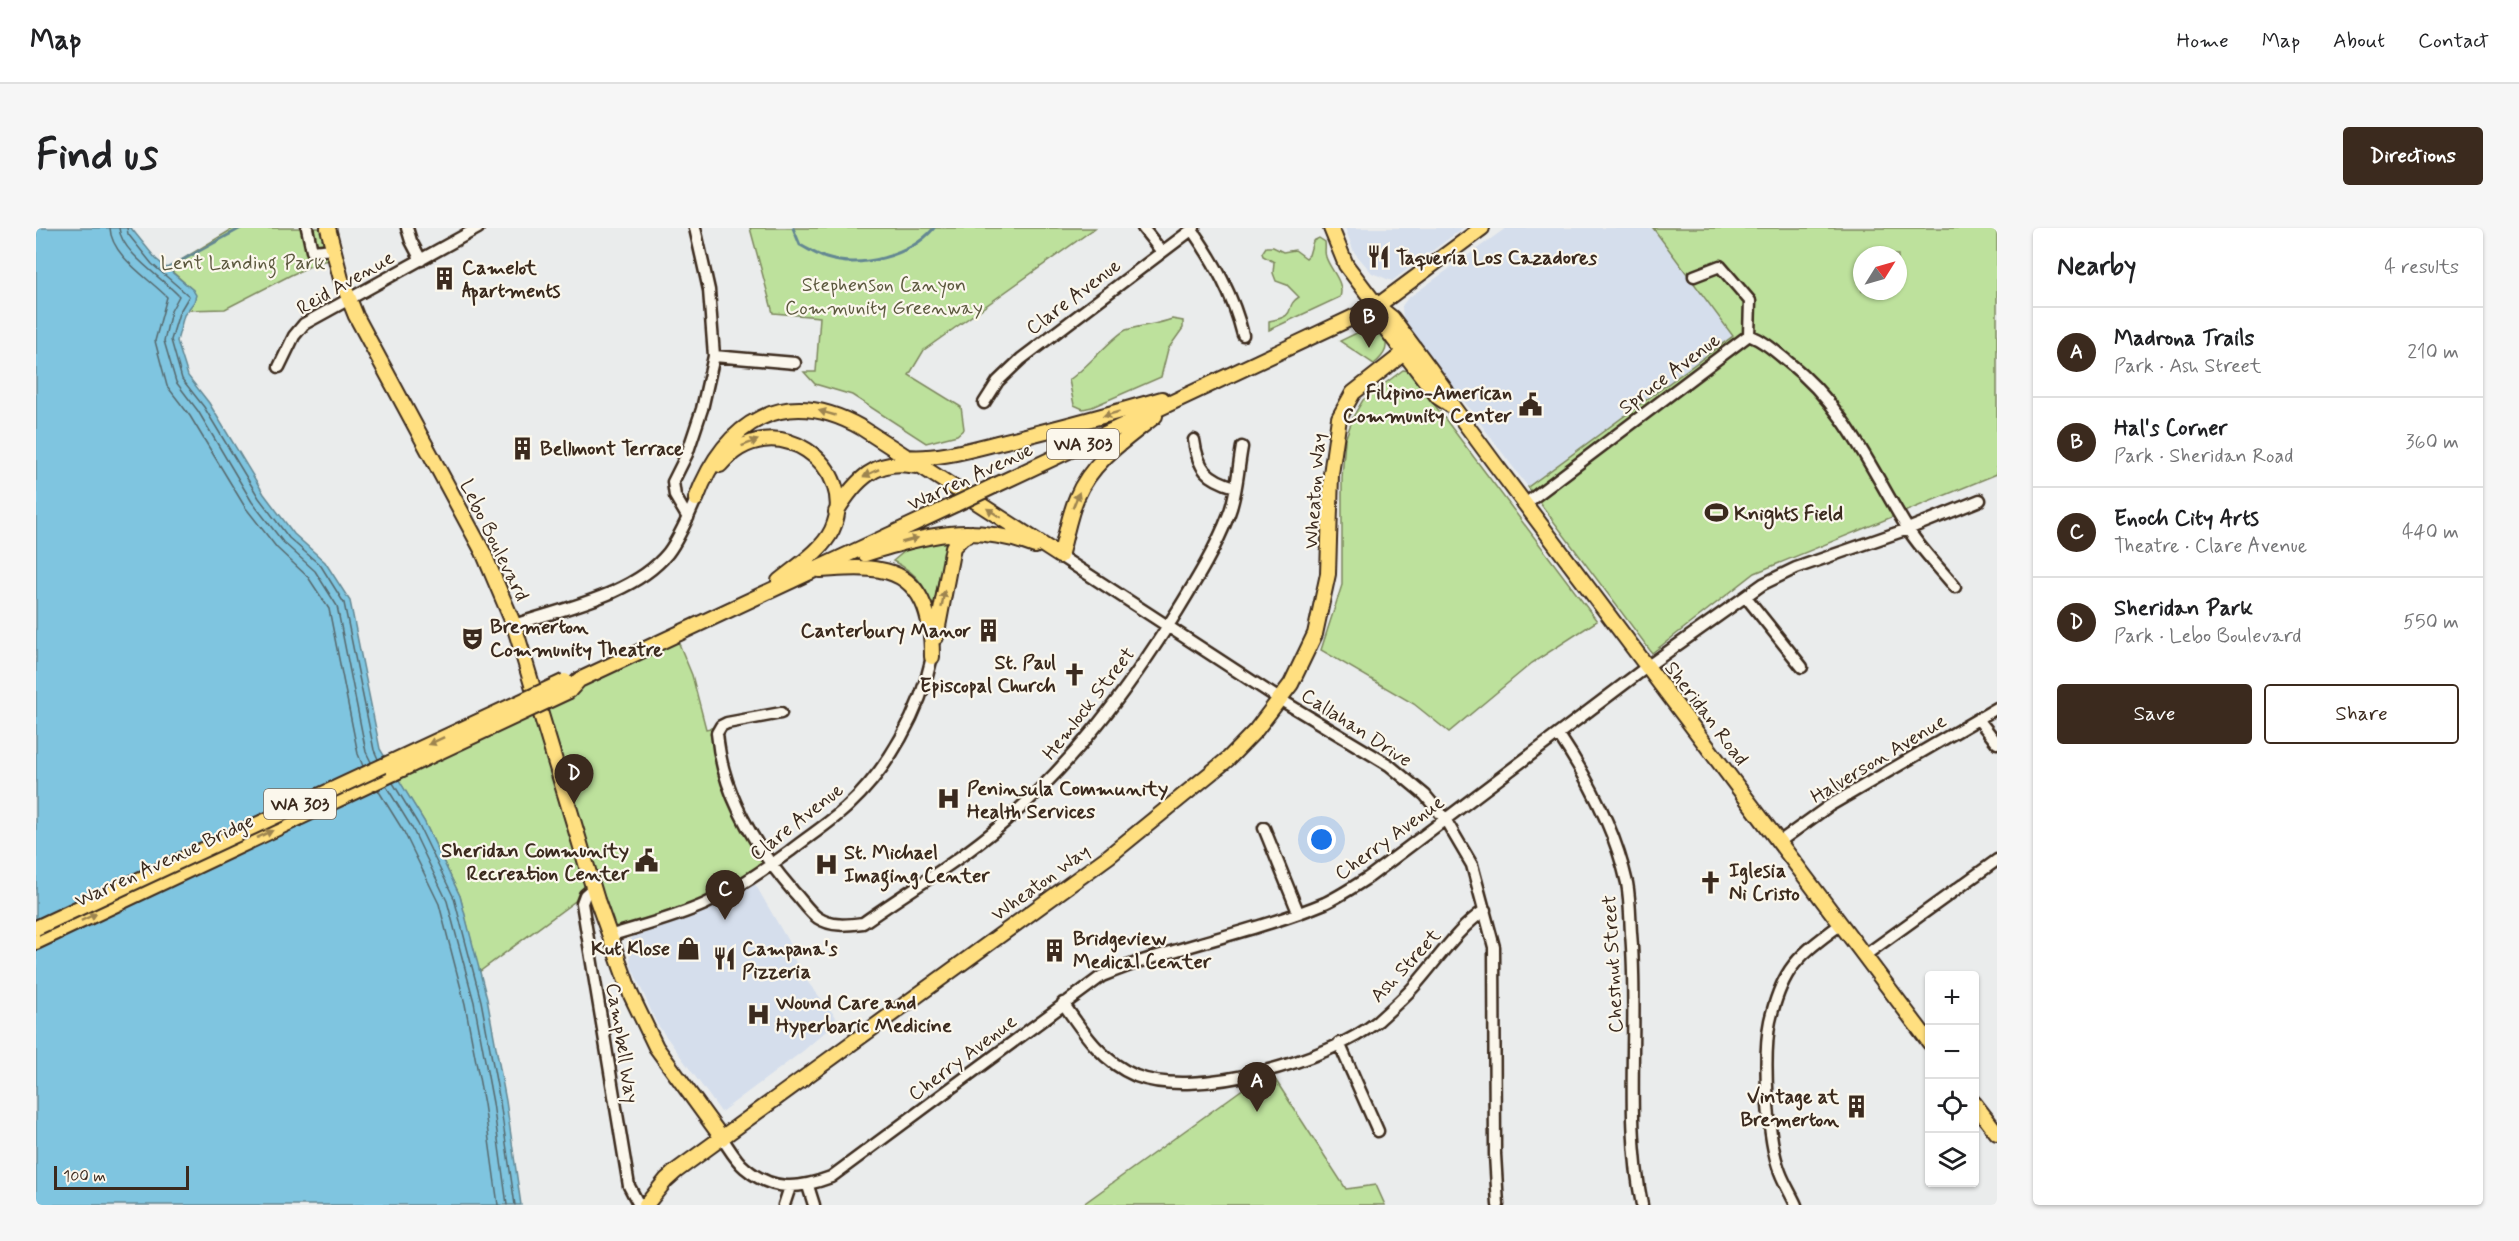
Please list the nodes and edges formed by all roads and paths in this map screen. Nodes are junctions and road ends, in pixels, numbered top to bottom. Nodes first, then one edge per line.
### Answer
1 (307, 228) edge
2 (328, 228) edge
3 (407, 228) edge
4 (695, 228) edge
5 (1143, 228) edge
6 (1331, 228) edge
7 (1482, 228) edge
8 (476, 229) edge
9 (1193, 229) edge
10 (333, 249) junction
11 (1162, 252) junction
12 (422, 260) junction
13 (1694, 276) dead end
14 (350, 300) junction
15 (1377, 306) junction
16 (1243, 335) dead end
17 (1749, 335) junction
18 (1404, 353) junction
19 (714, 356) junction
20 (795, 363) dead end
21 (279, 367) dead end
22 (1207, 386) junction
23 (1172, 402) junction
24 (984, 403) dead end
25 (1453, 407) junction
26 (1194, 440) dead end
27 (1242, 447) dead end
28 (904, 457) junction
29 (924, 468) junction
30 (1235, 487) junction
31 (696, 499) junction
32 (1980, 500) dead end
33 (1525, 504) junction
34 (835, 513) junction
35 (688, 518) junction
36 (1908, 529) junction
37 (972, 533) junction
38 (1060, 556) junction
39 (814, 570) junction
40 (1955, 587) dead end
41 (764, 593) junction
42 (1746, 597) junction
43 (514, 625) junction
44 (1167, 627) junction
45 (932, 657) junction
46 (1648, 666) junction
47 (1802, 667) dead end
48 (571, 684) junction
49 (1281, 700) junction
50 (1997, 708) edge
51 (781, 713) dead end
52 (1978, 719) junction
53 (1559, 735) junction
54 (1997, 743) edge
55 (1445, 819) junction
56 (1264, 828) dead end
57 (1779, 842) junction
58 (1997, 860) edge
59 (770, 865) junction
60 (593, 888) junction
61 (1485, 910) junction
62 (1298, 912) junction
63 (1841, 924) junction
64 (36, 928) edge
65 (609, 936) junction
66 (36, 942) edge
67 (1864, 956) junction
68 (1063, 1003) junction
69 (1925, 1037) edge
70 (1339, 1043) junction
71 (1979, 1110) edge
72 (1378, 1131) dead end
73 (1997, 1133) edge
74 (722, 1138) junction
75 (808, 1186) junction
76 (790, 1187) junction
77 (639, 1205) edge
78 (646, 1205) edge
79 (784, 1205) edge
80 (814, 1205) edge
81 (1498, 1205) edge
82 (1642, 1205) edge
83 (1796, 1205) edge

1 - 10 street
2 - 10 main road, Lebo Boulevard
3 - 12 street
4 - 19 street
5 - 11 street
6 - 15 main road, Sheridan Road
7 - 15 main road, WA 303
8 - 12 street, Reid Avenue
9 - 11 street, Clare Avenue
9 - 16 street
10 - 14 main road, Lebo Boulevard
11 - 24 street, Clare Avenue
12 - 14 street, Reid Avenue
13 - 17 street, Spruce Avenue
14 - 21 street, Reid Avenue
14 - 43 main road, Lebo Boulevard
15 - 18 main road, Sheridan Road
15 - 22 main road, Warren Avenue / WA 303
15 - 25 main road, Sheridan Road
17 - 33 street, Spruce Avenue
17 - 36 street
18 - 25 main road, Sheridan Road
18 - 49 main road, Wheaton Way
19 - 20 street
19 - 35 street
22 - 23 main road, Warren Avenue / WA 303
22 -> 28 main road
38 -> 23 main road
23 - 39 main road, Warren Avenue / WA 303, bridge
25 - 33 main road, Sheridan Road
26 - 30 street
27 - 30 street, Hemlock Street
28 - 29 main road
28 -> 31 main road
29 -> 34 main road
38 -> 29 main road
30 - 44 street, Hemlock Street
31 -> 34 main road
31 - 35 street
32 - 36 street, Cherry Avenue
33 - 46 main road, Sheridan Road
34 - 41 main road
35 - 43 street
36 - 40 street
36 - 42 street, Cherry Avenue
37 - 38 main road
39 -> 37 main road
45 -> 37 main road
38 - 44 street, Callahan Drive
39 - 41 main road, Warren Avenue / WA 303
39 - 45 main road
41 - 48 main road, Warren Avenue / WA 303
42 - 46 street, Cherry Avenue
42 - 47 street
43 - 60 main road, Lebo Boulevard
44 - 49 street, Callahan Drive
44 - 59 street, Hemlock Street
45 - 59 street, Clare Avenue
46 - 53 street, Cherry Avenue
46 - 57 main road, Sheridan Road
48 -> 64 main road, Warren Avenue Bridge / WA 303, bridge
66 -> 48 main road, Warren Avenue Bridge / WA 303, bridge
49 - 55 street, Callahan Drive
49 - 74 main road, Wheaton Way
50 - 52 street, Halverson Avenue
51 - 59 street
52 - 54 street
52 - 57 street, Halverson Avenue
53 - 55 street, Cherry Avenue
53 - 82 street, Chestnut Street
55 - 61 street, Callahan Drive
55 - 62 street, Cherry Avenue
56 - 62 street
57 - 63 main road, Sheridan Road
58 - 67 street
59 - 65 street, Clare Avenue
60 - 65 main road, Lebo Boulevard
60 - 77 street, Campbell Way
61 - 70 street, Ash Street
61 - 81 street, Callahan Drive
62 - 68 street, Cherry Avenue
63 - 67 main road, Sheridan Road
63 - 83 street
65 - 74 main road, Lebo Boulevard
67 - 69 main road, Sheridan Road
68 - 70 street, Ash Street
68 - 75 street, Cherry Avenue
70 - 72 street
71 - 73 main road
74 - 76 street, Cherry Avenue
74 - 78 main road, Wheaton Way
75 - 76 street, Cherry Avenue
75 - 80 street
76 - 79 street

